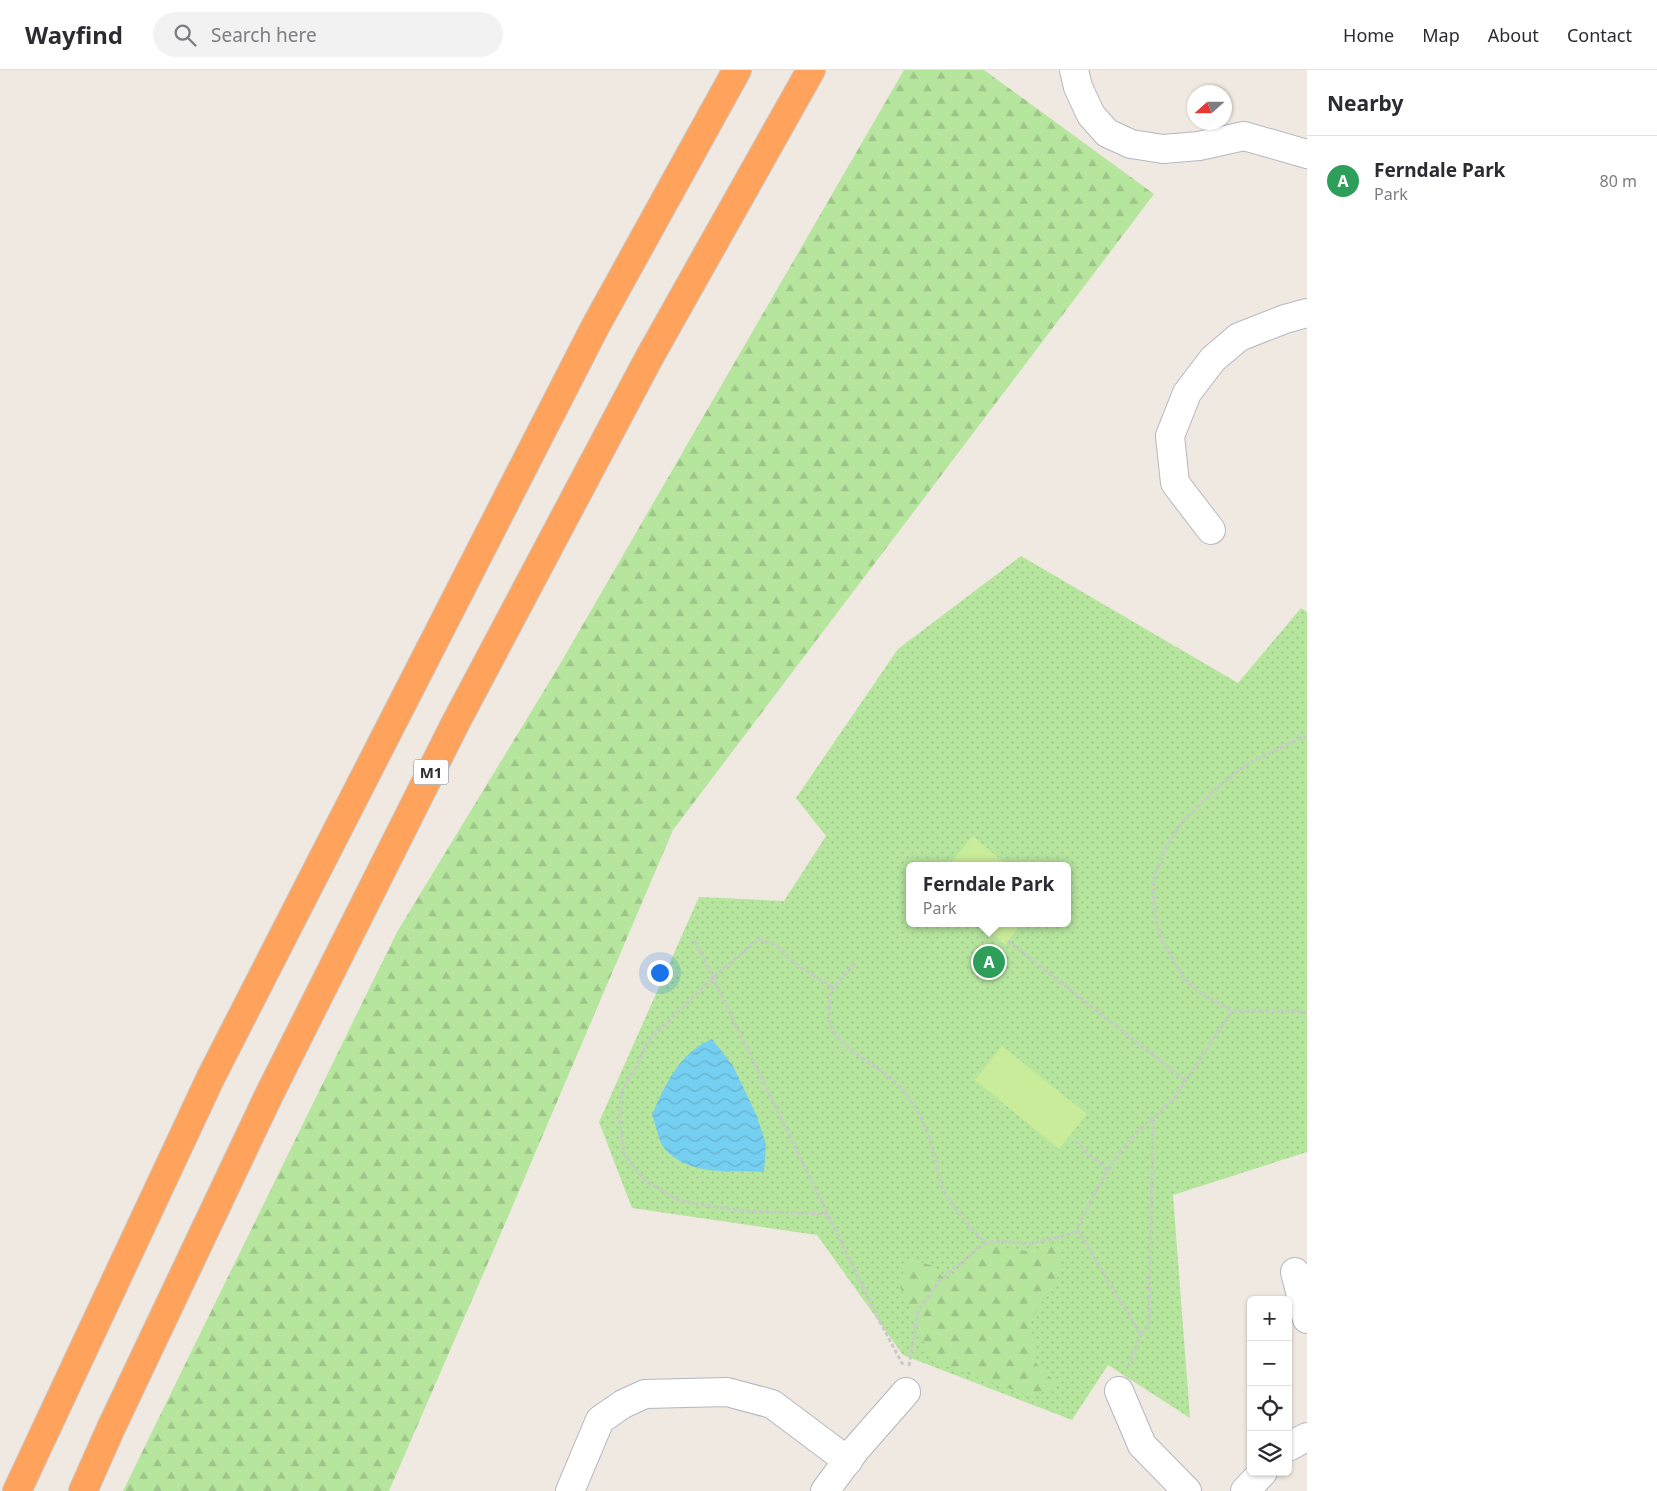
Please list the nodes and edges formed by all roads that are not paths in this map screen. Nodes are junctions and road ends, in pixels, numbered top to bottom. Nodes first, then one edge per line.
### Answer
1 (737, 70) edge
2 (811, 70) edge
3 (1074, 70) edge
4 (1307, 154) edge
5 (1307, 314) edge
6 (1211, 530) dead end
7 (1295, 1272) dead end
8 (1307, 1319) edge
9 (907, 1383) road end
10 (1119, 1391) road end
11 (1307, 1437) edge
12 (1292, 1445) edge
13 (848, 1461) junction
14 (1259, 1476) edge
15 (17, 1491) edge
16 (83, 1491) edge
17 (570, 1491) edge
18 (825, 1491) edge
19 (1187, 1491) edge
20 (1245, 1491) edge

1 - 15 highway
2 - 16 highway, M1
3 - 4 street
5 - 6 street
7 - 8 street
9 - 13 street
10 - 19 street
11 - 12 street
13 - 17 street
13 - 18 street
14 - 20 street

